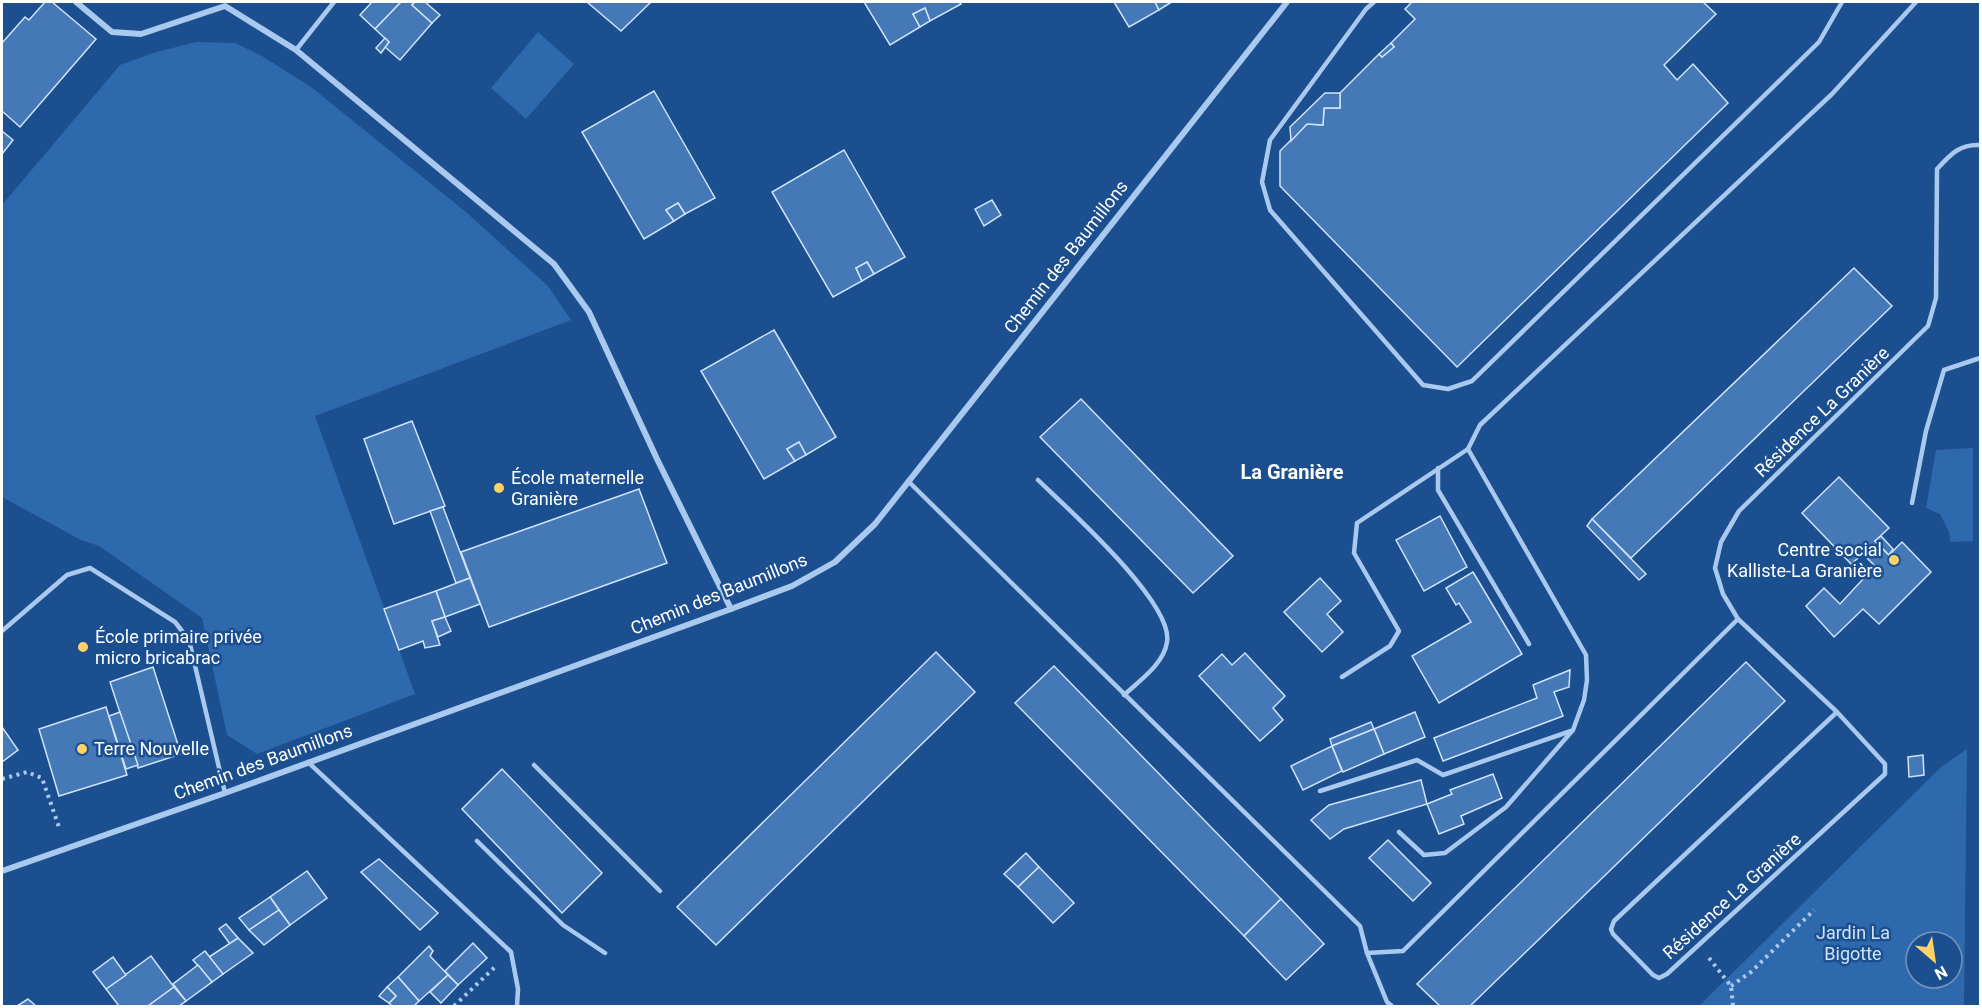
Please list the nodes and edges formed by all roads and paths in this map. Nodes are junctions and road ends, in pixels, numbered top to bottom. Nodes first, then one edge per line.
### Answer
1 (76, 2) edge
2 (334, 2) edge
3 (1287, 2) edge
4 (1374, 2) edge
5 (1842, 2) edge
6 (1916, 2) edge
7 (223, 4) edge
8 (296, 50) junction
9 (1980, 145) edge
10 (1980, 358) edge
11 (1468, 449) junction
12 (1438, 468) junction
13 (1038, 480) dead end
14 (909, 481) junction
15 (1912, 503) dead end
16 (731, 609) junction
17 (1738, 620) junction
18 (2, 631) edge
19 (1529, 644) dead end
20 (1342, 677) dead end
21 (1124, 695) junction
22 (1837, 712) junction
23 (1573, 730) junction
24 (308, 762) junction
25 (534, 765) dead end
26 (2, 779) edge
27 (1320, 791) dead end
28 (225, 793) junction
29 (1400, 832) dead end
30 (477, 841) dead end
31 (66, 848) junction
32 (2, 871) edge
33 (660, 891) dead end
34 (1814, 910) dead end
35 (1698, 946) junction
36 (511, 952) junction
37 (605, 953) dead end
38 (1367, 953) junction
39 (1731, 986) junction
40 (454, 1006) edge
41 (517, 1006) edge
42 (1392, 1006) edge
43 (1733, 1006) edge

1 - 7 street
2 - 8 lane
3 - 14 street, Chemin des Baumillons
4 - 5 lane
6 - 11 lane
7 - 8 street
8 - 16 street
9 - 17 lane, Résidence La Granière
10 - 15 lane
11 - 12 lane
11 - 23 lane
12 - 19 lane
12 - 20 lane
13 - 21 lane
14 - 16 street, Chemin des Baumillons
14 - 21 lane
16 - 24 street, Chemin des Baumillons
17 - 22 lane, Résidence La Granière
17 - 38 lane
18 - 28 lane
21 - 38 lane
22 - 35 lane, Résidence La Granière
22 - 35 lane, Résidence La Granière
23 - 27 lane
23 - 29 lane
24 - 28 street, Chemin des Baumillons
24 - 36 lane
25 - 33 lane
26 - 31 path
28 - 31 street, Chemin des Baumillons
30 - 37 lane
31 - 32 street, Chemin des Baumillons
34 - 39 path
35 - 39 path
36 - 40 path
36 - 41 lane
38 - 42 lane
39 - 43 path

